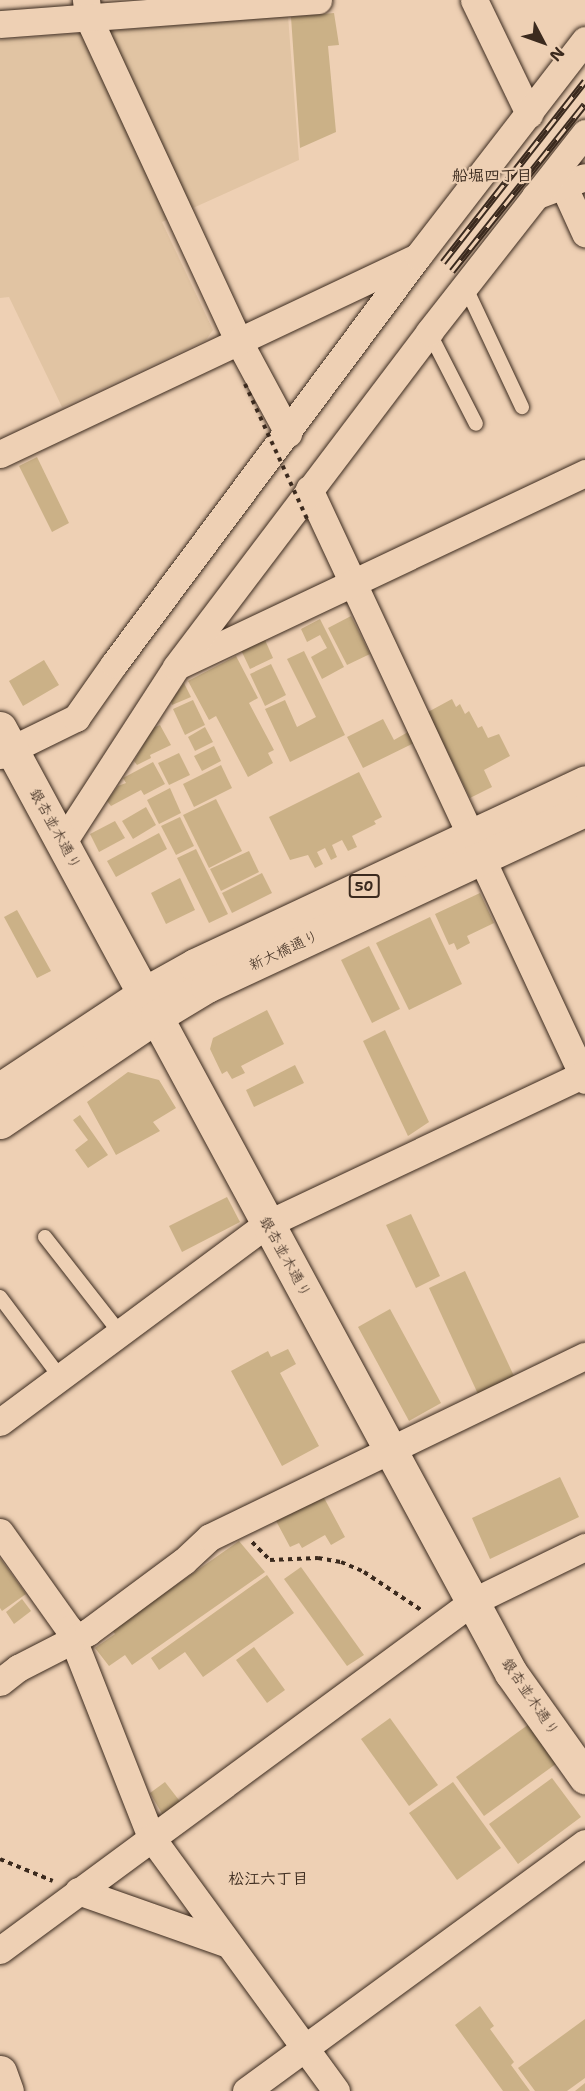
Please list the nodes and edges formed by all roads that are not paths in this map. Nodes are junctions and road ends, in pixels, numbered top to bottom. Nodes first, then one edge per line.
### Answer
1 (318, 0) edge
2 (474, 0) edge
3 (87, 9) edge
4 (0, 24) edge
5 (585, 40) edge
6 (529, 114) junction
7 (585, 133) edge
8 (574, 182) edge
9 (535, 196) junction
10 (585, 233) edge
11 (418, 256) junction
12 (465, 286) junction
13 (429, 332) junction
14 (238, 340) junction
15 (522, 407) dead end
16 (476, 424) dead end
17 (288, 433) junction
18 (0, 454) edge
19 (585, 473) edge
20 (309, 489) junction
21 (353, 583) junction
22 (176, 667) junction
23 (4, 744) edge
24 (585, 782) edge
25 (585, 810) edge
26 (63, 842) junction
27 (476, 847) junction
28 (151, 1004) junction
29 (584, 1076) edge
30 (0, 1089) edge
31 (0, 1122) edge
32 (267, 1224) junction
33 (45, 1237) dead end
34 (0, 1297) edge
35 (120, 1333) junction
36 (585, 1356) edge
37 (60, 1377) junction
38 (0, 1422) edge
39 (390, 1449) junction
40 (0, 1532) edge
41 (585, 1547) edge
42 (472, 1602) junction
43 (72, 1641) junction
44 (0, 1682) edge
45 (585, 1777) edge
46 (151, 1837) junction
47 (585, 1843) edge
48 (78, 1891) junction
49 (226, 1943) junction
50 (0, 1950) edge
51 (305, 2049) junction
52 (0, 2072) edge
53 (7, 2091) edge
54 (246, 2091) edge
55 (336, 2091) edge

1 - 3 street
2 - 6 street
3 - 4 street
3 - 14 street
5 - 6 street
6 - 11 street
7 - 9 street
8 - 9 street
8 - 10 street
9 - 12 street
11 - 14 street
11 - 17 street
12 - 13 street
12 - 15 lane
13 - 16 lane
13 - 20 street
14 - 17 street
14 - 18 street
17 - 23 street
19 - 21 street
20 - 21 street
20 - 22 street
21 - 22 street
21 - 27 street
22 - 26 street
23 - 26 street, 銀杏並木通り
24 - 27 street, 新大橋通り / 50
25 - 27 street, 新大橋通り / 50
26 - 28 street, 銀杏並木通り
27 - 28 street, 新大橋通り / 50
27 - 29 street
28 - 30 street, 新大橋通り / 50
28 - 31 street, 新大橋通り / 50
28 - 32 street, 銀杏並木通り
29 - 32 street
32 - 35 street
32 - 39 street, 銀杏並木通り
33 - 35 lane
34 - 37 lane
35 - 37 street
36 - 39 street
37 - 38 street
39 - 42 street, 銀杏並木通り
39 - 43 street
40 - 43 street
41 - 42 street
42 - 45 street, 銀杏並木通り
42 - 46 street
43 - 44 street
43 - 46 street
46 - 48 street
46 - 49 street
47 - 51 street
48 - 49 street
48 - 50 street
49 - 51 street
51 - 54 street
51 - 55 street
52 - 53 street

